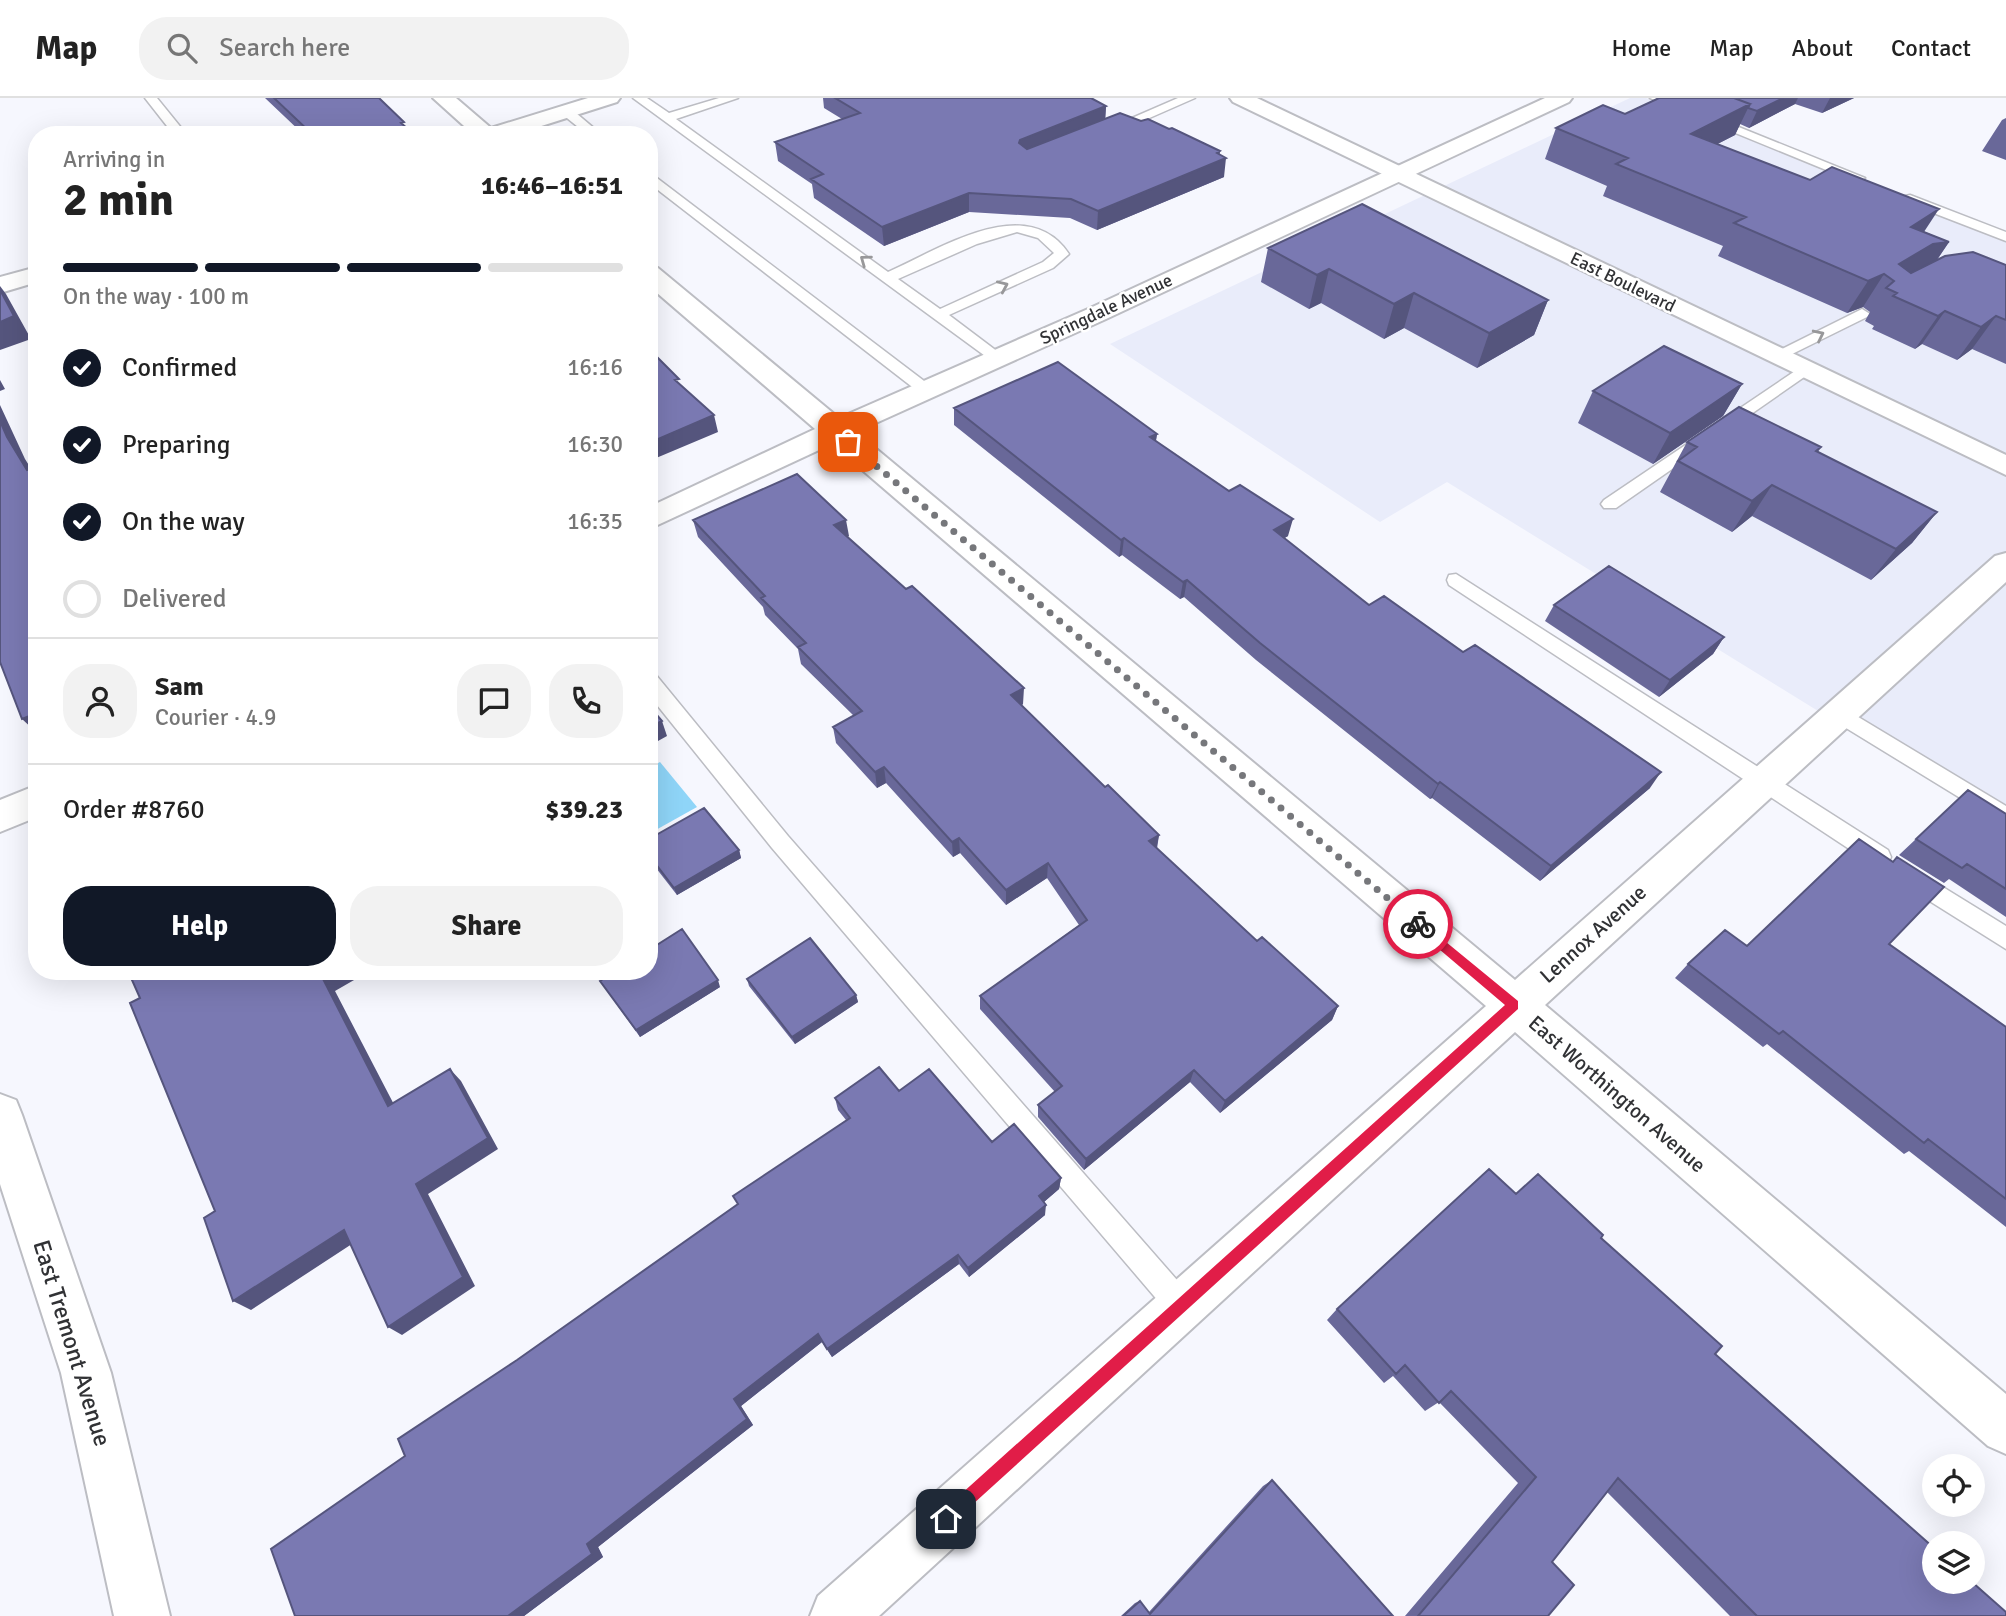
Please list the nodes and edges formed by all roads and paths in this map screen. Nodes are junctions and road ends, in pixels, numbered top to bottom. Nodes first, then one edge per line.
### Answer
1 (151, 98) edge
2 (443, 98) edge
3 (610, 98) edge
4 (639, 98) edge
5 (733, 98) edge
6 (1189, 98) edge
7 (1240, 98) edge
8 (1562, 98) edge
9 (1656, 98) edge
10 (566, 111) junction
11 (667, 118) junction
12 (174, 126) edge
13 (477, 126) edge
14 (517, 126) edge
15 (585, 126) edge
16 (1100, 134) edge
17 (1400, 174) junction
18 (658, 183) edge
19 (1876, 185) edge
20 (1902, 196) edge
21 (2006, 237) edge
22 (28, 277) edge
23 (889, 277) junction
24 (658, 281) edge
25 (0, 285) edge
26 (940, 314) junction
27 (1862, 314) edge
28 (1776, 356) junction
29 (998, 358) junction
30 (1804, 370) junction
31 (926, 390) junction
32 (836, 431) junction
33 (2006, 466) edge
34 (1610, 504) dead end
35 (658, 515) edge
36 (2006, 564) edge
37 (1456, 580) dead end
38 (658, 691) edge
39 (1840, 714) junction
40 (1765, 781) junction
41 (28, 804) edge
42 (0, 817) edge
43 (2006, 817) edge
44 (2006, 939) edge
45 (1514, 1005) junction
46 (0, 1115) edge
47 (1181, 1306) junction
48 (2006, 1428) edge
49 (142, 1616) edge
50 (838, 1616) edge

1 - 12 lane
2 - 13 street
3 - 10 street
4 - 11 lane
5 - 11 lane
6 - 16 lane
7 - 17 street, East Boulevard
8 - 17 street, Springdale Avenue
9 - 19 lane
10 - 14 street
10 - 15 lane
23 -> 11 lane
17 - 28 street, East Boulevard
17 - 29 street, Springdale Avenue
18 - 31 lane
20 - 21 lane
22 - 25 street
23 - 26 lane
26 -> 23 lane
24 - 32 street, East Worthington Avenue
26 - 29 lane
28 -> 27 lane
28 - 30 street, East Boulevard
29 - 31 street, Springdale Avenue
30 - 33 street, East Boulevard
30 - 34 lane
31 - 32 street, Springdale Avenue
32 - 35 street, Springdale Avenue
32 - 45 street, East Worthington Avenue
36 - 39 street, Lennox Avenue
37 - 40 lane
38 - 47 lane
39 - 40 street, Lennox Avenue
39 - 43 lane
40 - 44 lane
40 - 45 street, Lennox Avenue
41 - 42 street
45 - 47 street, Lennox Avenue
45 - 48 street, East Worthington Avenue
46 - 49 street, East Tremont Avenue
47 - 50 street, Lennox Avenue

